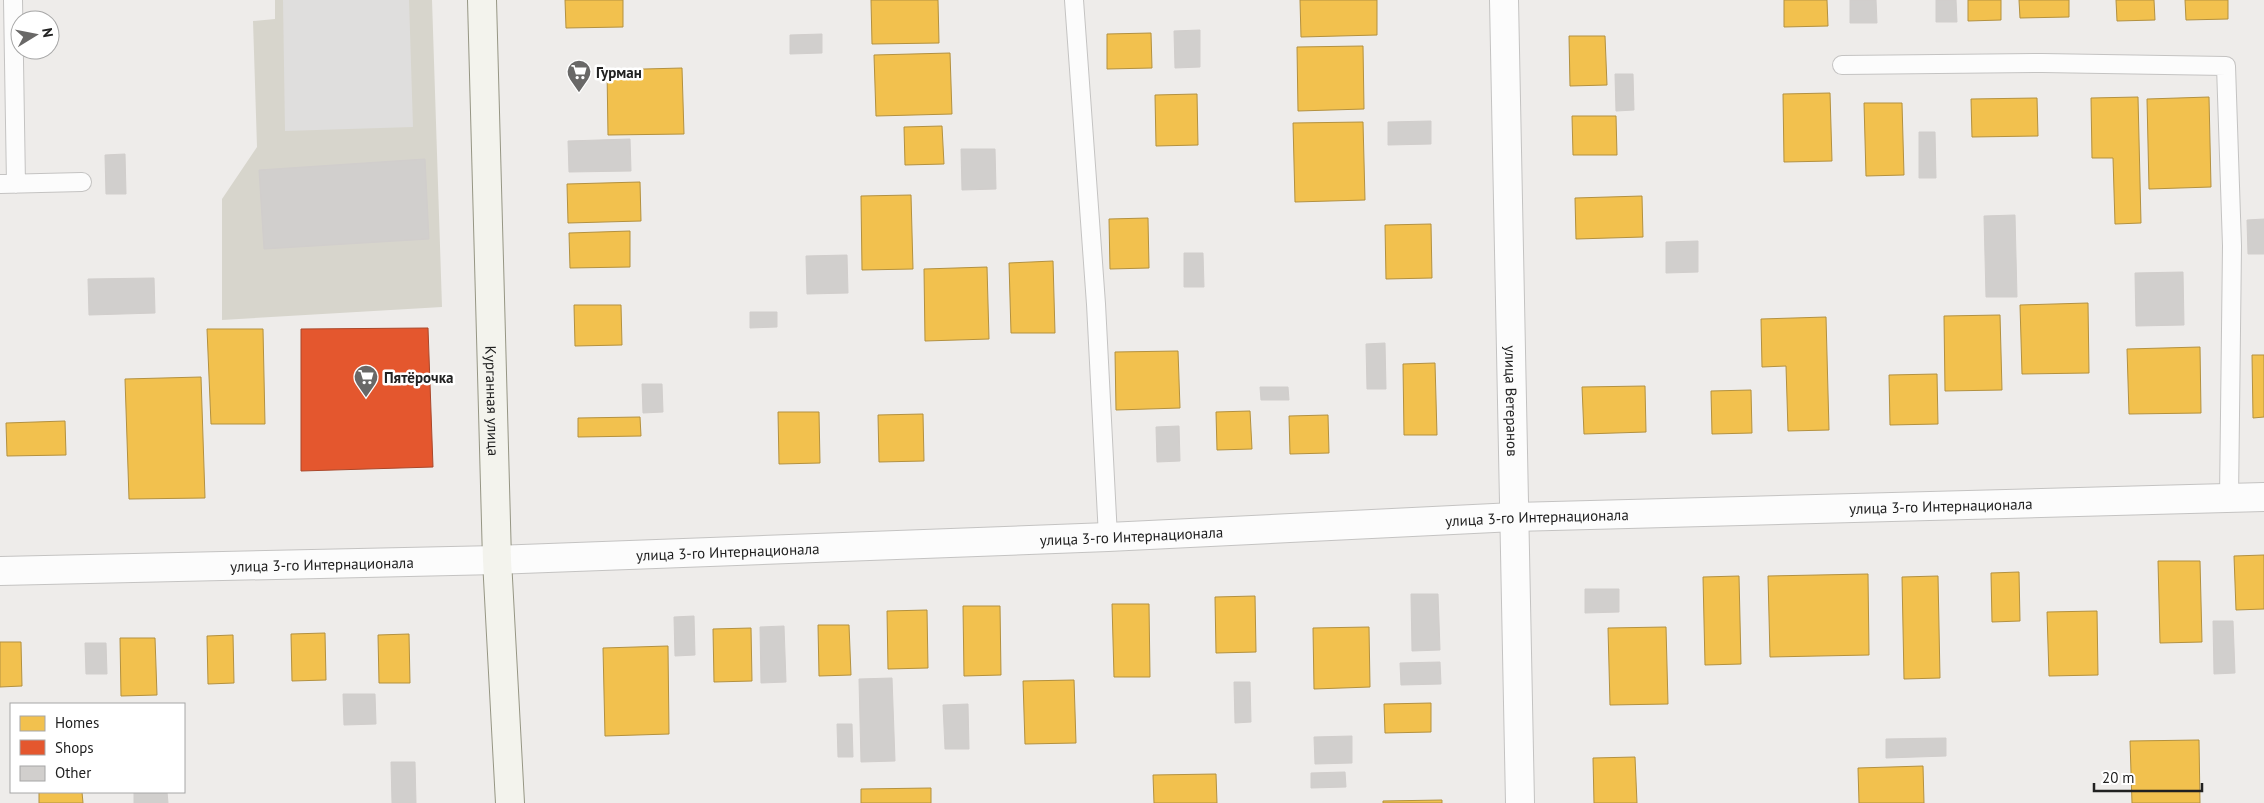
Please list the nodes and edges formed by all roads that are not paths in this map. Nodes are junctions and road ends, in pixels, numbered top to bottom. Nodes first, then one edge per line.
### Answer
1 (13, 0) edge
2 (482, 0) edge
3 (1074, 0) edge
4 (1504, 0) edge
5 (1842, 65) dead end
6 (82, 182) dead end
7 (8, 184) edge
8 (2264, 497) edge
9 (2229, 499) junction
10 (1514, 517) junction
11 (1108, 537) junction
12 (497, 560) junction
13 (0, 571) edge
14 (510, 803) edge
15 (1520, 803) edge

1 - 7 lane
2 - 12 street, Курганная улица
3 - 11 lane
4 - 10 street, улица Ветеранов
5 - 9 lane
6 - 7 lane
8 - 9 street, улица 3-го Интернационала
9 - 10 street, улица 3-го Интернационала
10 - 11 street, улица 3-го Интернационала
10 - 15 street, улица Ветеранов
11 - 12 street, улица 3-го Интернационала
12 - 13 street, улица 3-го Интернационала
12 - 14 street, Курганная улица

